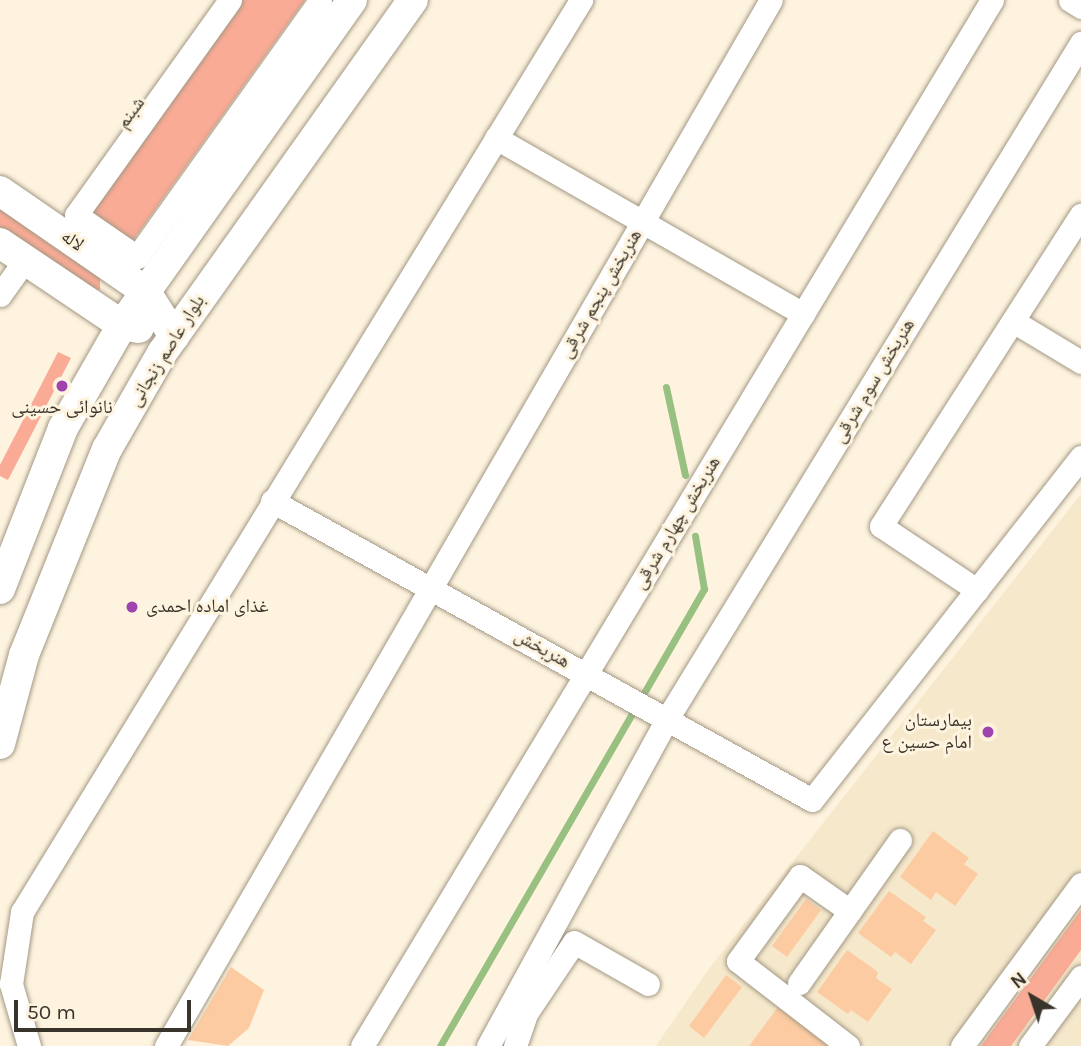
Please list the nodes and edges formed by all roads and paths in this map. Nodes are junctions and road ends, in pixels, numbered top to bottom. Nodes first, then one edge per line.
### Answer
1 (212, 0) edge
2 (230, 0) edge
3 (320, 0) edge
4 (352, 0) edge
5 (413, 0) edge
6 (581, 0) edge
7 (771, 0) edge
8 (992, 0) edge
9 (1070, 0) edge
10 (1081, 7) edge
11 (1081, 43) edge
12 (496, 138) junction
13 (0, 191) edge
14 (1081, 215) edge
15 (643, 222) junction
16 (50, 226) junction
17 (0, 243) edge
18 (24, 260) junction
19 (145, 291) junction
20 (0, 295) edge
21 (803, 314) junction
22 (1013, 321) junction
23 (122, 325) junction
24 (174, 336) junction
25 (1081, 362) edge
26 (1081, 457) edge
27 (272, 500) junction
28 (431, 588) junction
29 (0, 589) edge
30 (976, 590) junction
31 (587, 673) junction
32 (667, 719) junction
33 (0, 744) edge
34 (900, 840) dead end
35 (1081, 884) edge
36 (850, 911) junction
37 (1081, 978) edge
38 (799, 983) dead end
39 (648, 984) dead end
40 (29, 1046) edge
41 (166, 1046) edge
42 (362, 1046) edge
43 (488, 1046) edge
44 (515, 1046) edge
45 (848, 1046) edge
46 (961, 1046) edge
47 (1030, 1046) edge

1 - 16 street, شبنم
2 - 3 street
4 - 19 main road
5 - 24 main road, بلوار عاصم زنجانی
6 - 12 street
7 - 15 street, هنربخش پنجم شرقی
8 - 21 street, هنربخش چهارم شرقی
9 - 10 street
11 - 32 street, هنربخش سوم شرقی
12 - 15 street
12 - 27 street
13 - 16 main road, لاله
14 - 22 street
15 - 21 street
15 - 28 street, هنربخش پنجم شرقی
16 - 19 main road, لاله
17 - 18 main road
18 - 20 street
18 - 23 main road
19 - 23 main road
19 - 24 main road
21 - 31 street, هنربخش چهارم شرقی
22 - 25 street
22 - 30 street
23 - 24 main road
23 - 29 main road
24 - 33 main road, بلوار عاصم زنجانی
26 - 30 street
27 - 28 street, هنربخش
27 - 40 street
28 - 31 street, هنربخش
28 - 41 street, هنربخش پنجم شرقی
30 - 32 street, هنربخش
31 - 32 street, هنربخش
31 - 42 street, هنربخش چهارم شرقی
32 - 43 street, هنربخش سوم شرقی
34 - 36 street
35 - 46 street
36 - 38 street
36 - 45 street
37 - 47 street
39 - 44 street

